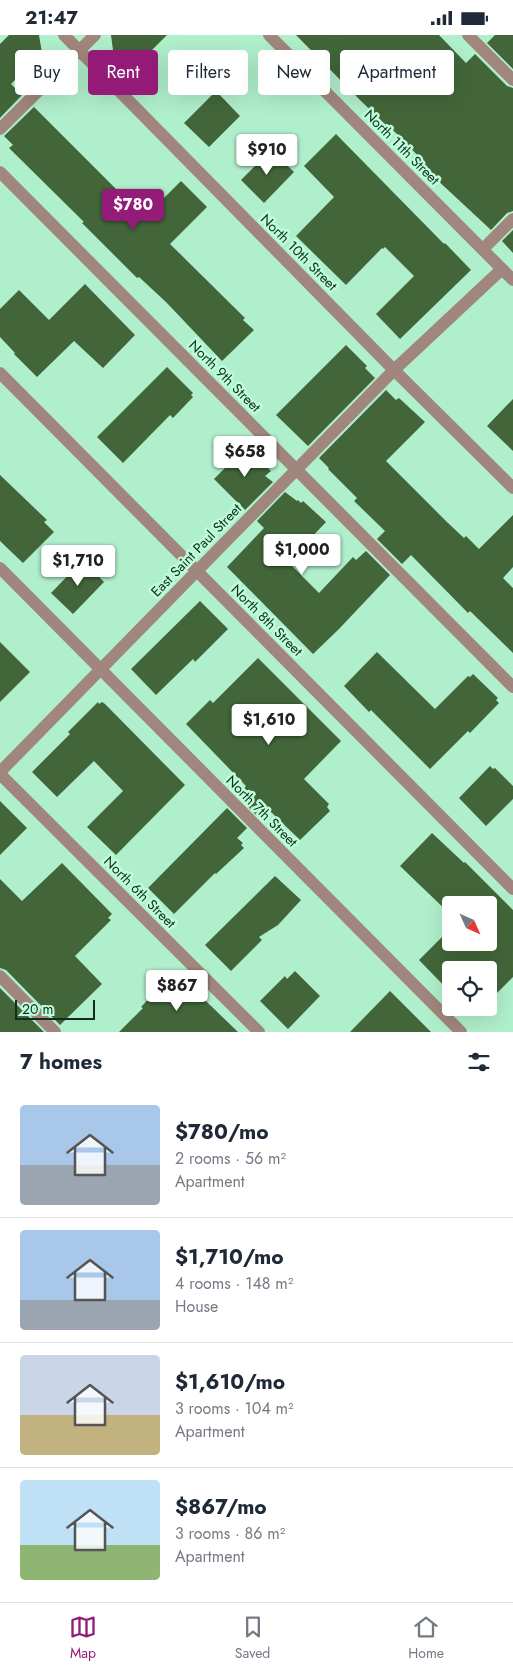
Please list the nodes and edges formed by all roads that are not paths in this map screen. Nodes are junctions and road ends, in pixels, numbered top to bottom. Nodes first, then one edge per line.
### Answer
1 (64, 35) edge
2 (95, 35) edge
3 (269, 35) edge
4 (468, 35) edge
5 (79, 50) junction
6 (513, 80) edge
7 (0, 129) edge
8 (0, 172) edge
9 (513, 219) edge
10 (483, 249) junction
11 (502, 269) junction
12 (513, 280) edge
13 (394, 370) junction
14 (0, 373) edge
15 (296, 469) junction
16 (513, 488) edge
17 (0, 567) edge
18 (197, 571) junction
19 (101, 669) junction
20 (513, 687) edge
21 (0, 773) edge
22 (513, 889) edge
23 (0, 976) edge
24 (55, 1032) edge
25 (259, 1032) edge
26 (461, 1032) edge

1 - 5 lane, North 10th Street
2 - 5 lane
3 - 10 lane, North 11th Street
4 - 6 lane
5 - 7 lane
5 - 13 lane, North 10th Street
8 - 15 lane, North 9th Street
9 - 10 lane
10 - 11 lane, North 11th Street
11 - 12 lane, North 11th Street
11 - 13 lane, East Saint Paul Street
13 - 15 lane, East Saint Paul Street
13 - 16 lane, North 10th Street
14 - 18 lane, North 8th Street
15 - 18 lane, East Saint Paul Street
15 - 20 lane, North 9th Street
17 - 19 lane, North 7th Street
18 - 19 lane, East Saint Paul Street
18 - 22 lane, North 8th Street
19 - 21 lane, East Saint Paul Street
19 - 26 lane, North 7th Street
21 - 25 lane, North 6th Street
23 - 24 lane

